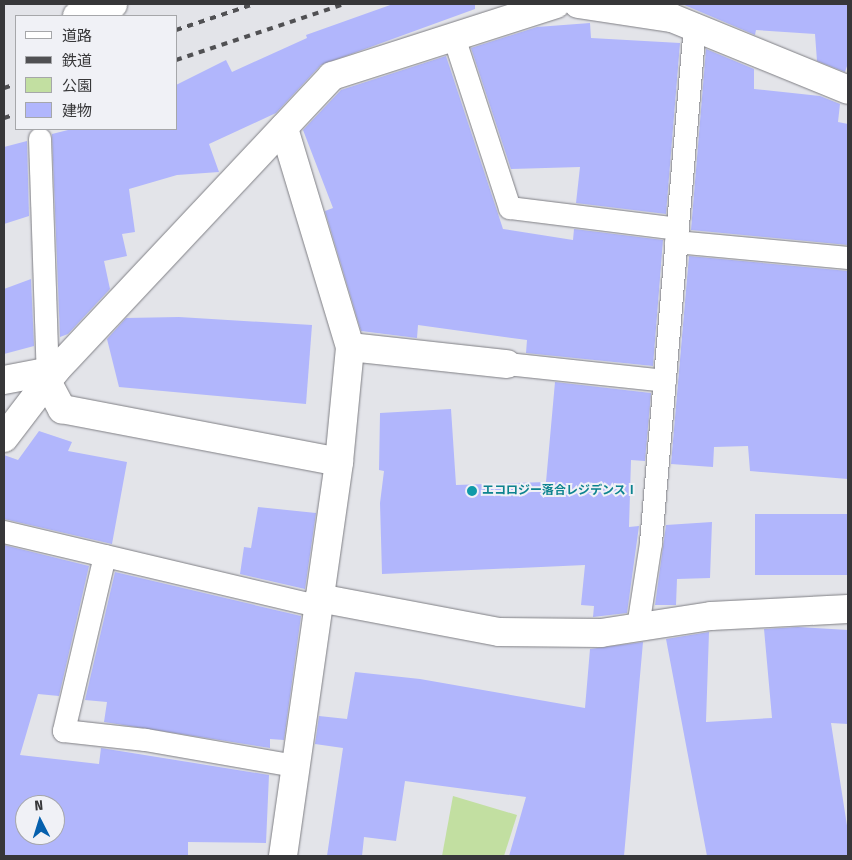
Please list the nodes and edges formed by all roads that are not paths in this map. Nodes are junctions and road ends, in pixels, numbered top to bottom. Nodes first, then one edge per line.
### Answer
1 (113, 4) edge
2 (556, 4) edge
3 (578, 4) edge
4 (631, 8) edge
5 (80, 15) edge
6 (695, 26) junction
7 (454, 37) junction
8 (848, 90) edge
9 (284, 128) junction
10 (40, 139) dead end
11 (677, 235) junction
12 (848, 258) edge
13 (350, 347) junction
14 (507, 364) joint
15 (50, 375) junction
16 (4, 380) edge
17 (665, 381) junction
18 (4, 438) edge
19 (339, 462) junction
20 (4, 532) edge
21 (105, 556) junction
22 (319, 602) junction
23 (848, 609) edge
24 (638, 627) junction
25 (295, 766) junction
26 (283, 856) edge

1 - 5 street
2 - 7 street
3 - 4 street
4 - 6 street
6 - 8 street
6 - 11 lane
7 - 9 street
7 - 11 lane
9 - 13 street
9 - 15 street
10 - 15 lane
11 - 12 lane
11 - 17 lane
13 - 14 street
13 - 19 street
14 - 17 lane
15 - 16 street
15 - 18 street
15 - 19 street
17 - 24 lane
19 - 22 street
20 - 21 lane
21 - 22 lane
21 - 25 lane
22 - 24 street
22 - 25 street
23 - 24 street
25 - 26 street

